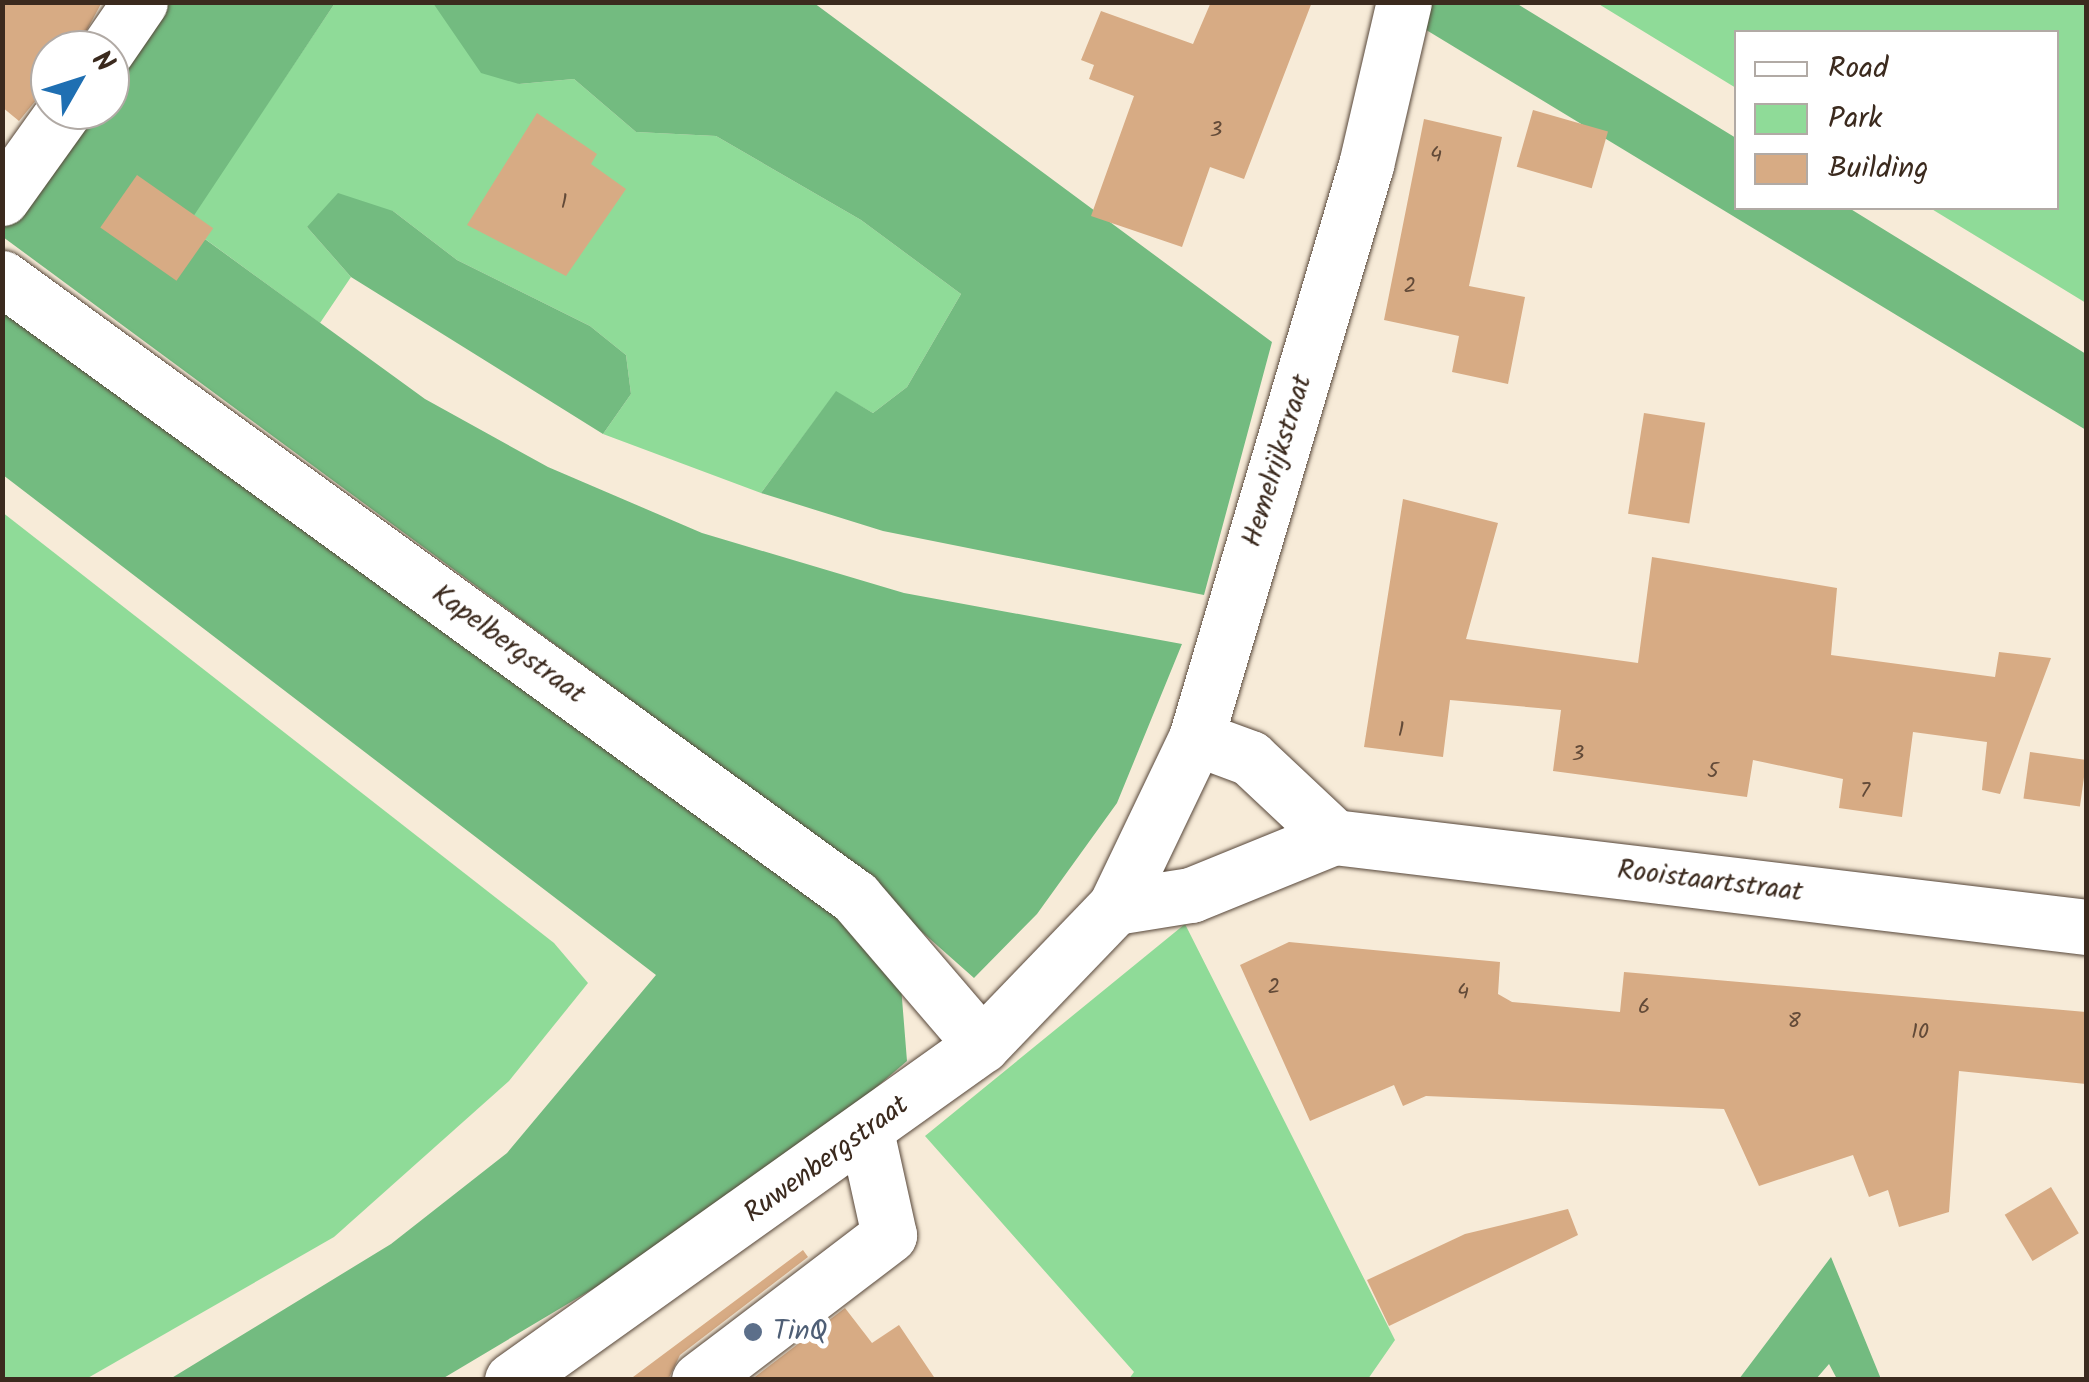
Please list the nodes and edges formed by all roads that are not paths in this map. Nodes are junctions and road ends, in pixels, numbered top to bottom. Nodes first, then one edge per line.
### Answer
1 (140, 2) edge
2 (1404, 2) edge
3 (121, 30) edge
4 (51, 130) edge
5 (2, 198) edge
6 (2, 278) edge
7 (1196, 738) junction
8 (1334, 837) junction
9 (1115, 907) junction
10 (2086, 927) edge
11 (982, 1045) junction
12 (866, 1131) junction
13 (512, 1380) edge
14 (699, 1380) edge

1 - 3 street
2 - 7 street, Hemelrijkstraat
4 - 5 street
6 - 11 street, Kapelbergstraat
7 - 8 street
7 - 9 street, Hemelrijkstraat
8 - 9 street, Rooistaartstraat
8 - 10 street, Rooistaartstraat
9 - 11 street, Ruwenbergstraat
11 - 12 street, Ruwenbergstraat
12 - 13 street, Ruwenbergstraat
12 - 14 street

